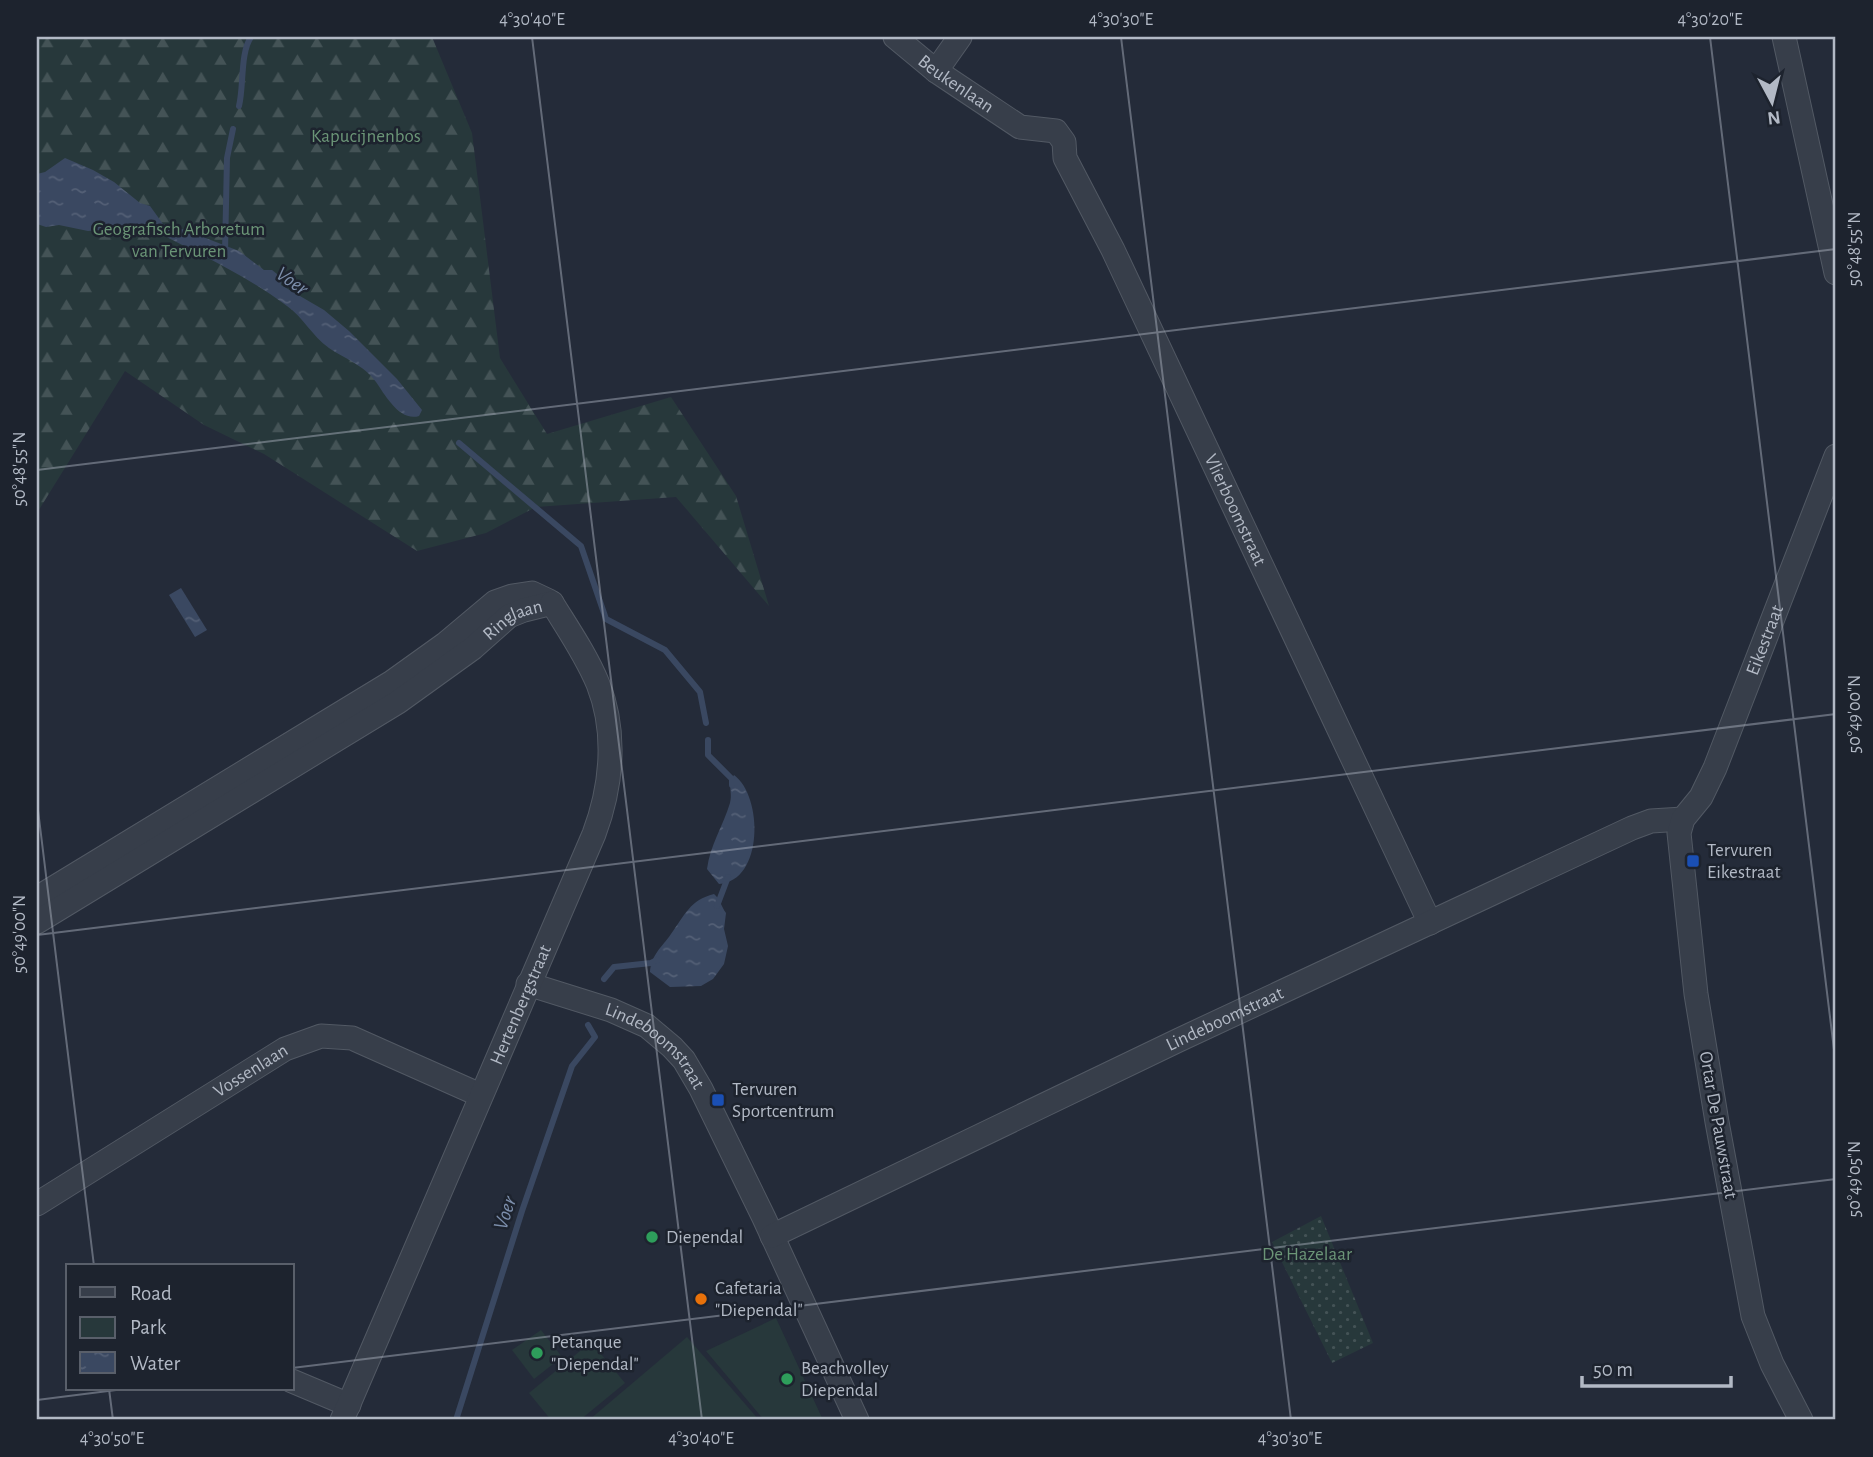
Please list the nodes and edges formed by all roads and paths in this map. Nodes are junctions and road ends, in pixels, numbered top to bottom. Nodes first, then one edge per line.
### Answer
1 (895, 37) edge
2 (960, 37) edge
3 (1784, 37) edge
4 (936, 71) junction
5 (1020, 127) joint
6 (1836, 273) edge
7 (1836, 456) edge
8 (552, 603) junction
9 (1683, 819) junction
10 (37, 898) edge
11 (37, 922) edge
12 (1430, 923) junction
13 (528, 984) junction
14 (480, 1095) junction
15 (37, 1204) edge
16 (772, 1236) junction
17 (294, 1382) edge
18 (345, 1413) edge
19 (857, 1420) edge
20 (1801, 1420) edge

1 - 4 street, Beukenlaan
2 - 4 street
3 - 6 street
4 - 5 street, Beukenlaan
5 - 12 street, Vlierboomstraat
7 - 9 street, Eikestraat
8 - 10 street, Ringlaan
8 - 11 street, Ringlaan
8 - 13 street, Hertenbergstraat
9 - 12 street, Lindeboomstraat
9 - 20 street, Ortar De Pauwstraat
12 - 16 street, Lindeboomstraat
13 - 14 street, Hertenbergstraat
13 - 16 street, Lindeboomstraat
14 - 15 street, Vossenlaan
14 - 18 street, Hertenbergstraat
16 - 19 street, Lindeboomstraat
17 - 18 street, Hertenbergstraat

